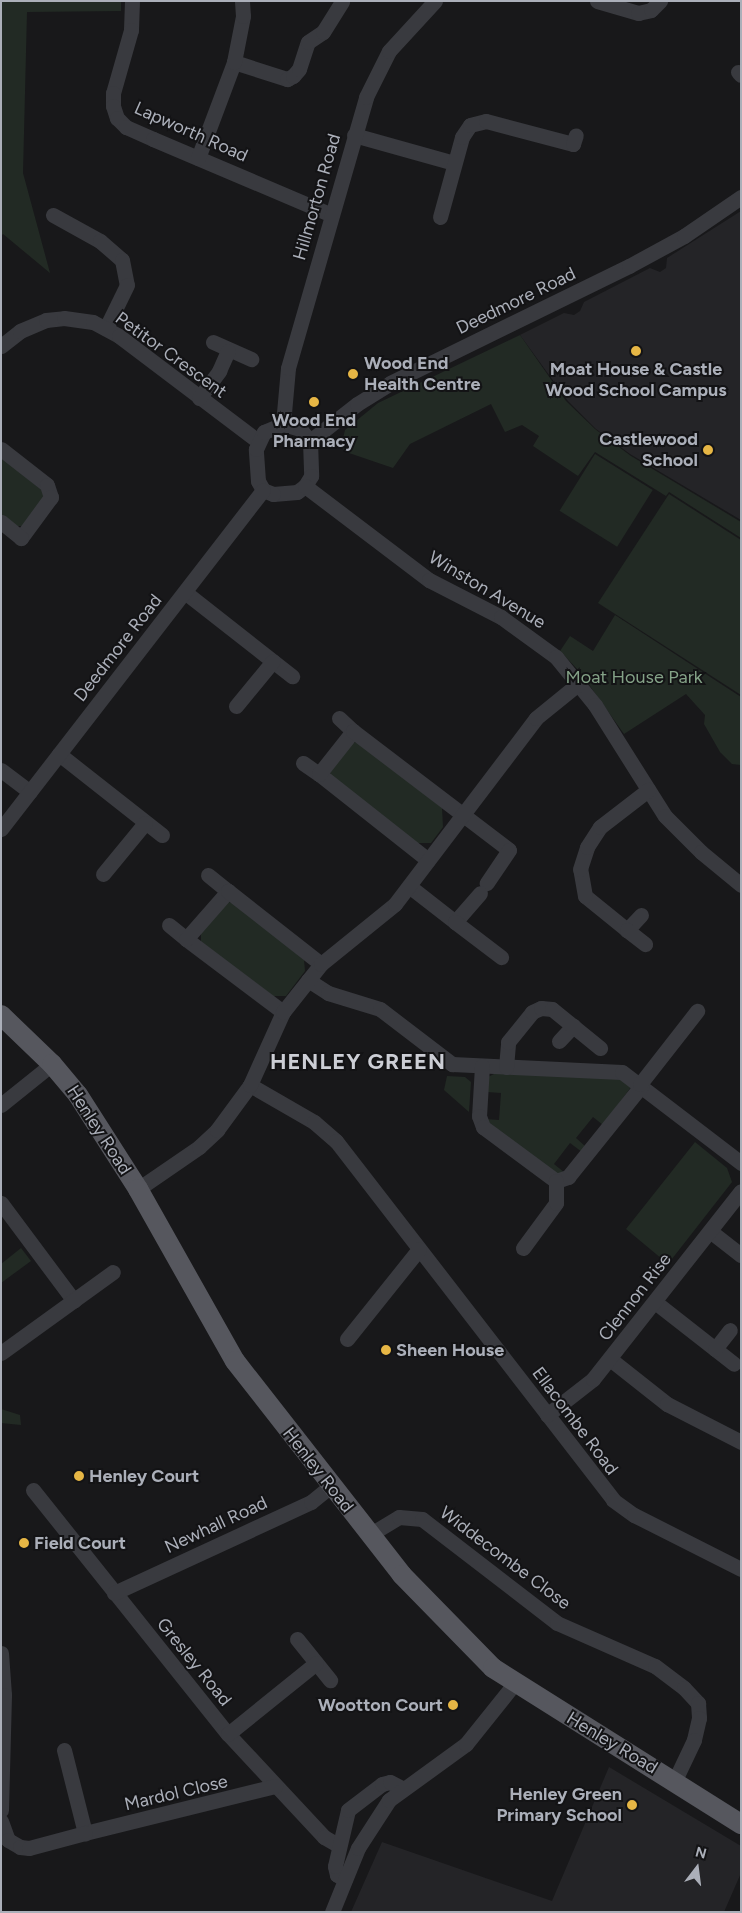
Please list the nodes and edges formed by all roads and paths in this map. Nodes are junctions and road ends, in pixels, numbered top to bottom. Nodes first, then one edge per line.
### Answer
1 (132, 1) edge
2 (242, 1) edge
3 (342, 1) edge
4 (597, 1) edge
5 (660, 1) edge
6 (427, 4) edge
7 (234, 62) junction
8 (354, 135) junction
9 (576, 135) dead end
10 (198, 158) junction
11 (454, 164) junction
12 (741, 197) edge
13 (332, 214) junction
14 (53, 215) dead end
15 (440, 217) dead end
16 (106, 328) junction
17 (213, 342) dead end
18 (1, 346) edge
19 (228, 351) junction
20 (251, 359) dead end
21 (199, 398) junction
22 (283, 424) junction
23 (258, 441) junction
24 (310, 441) junction
25 (1, 449) edge
26 (306, 486) junction
27 (263, 490) junction
28 (1, 522) edge
29 (186, 593) junction
30 (273, 661) junction
31 (292, 676) dead end
32 (579, 683) junction
33 (236, 706) dead end
34 (339, 718) dead end
35 (353, 731) junction
36 (59, 754) junction
37 (303, 763) dead end
38 (1, 770) edge
39 (319, 774) junction
40 (648, 790) junction
41 (30, 792) junction
42 (460, 814) junction
43 (145, 823) junction
44 (1, 828) edge
45 (162, 836) dead end
46 (428, 860) junction
47 (103, 874) dead end
48 (208, 875) dead end
49 (741, 885) edge
50 (409, 886) junction
51 (228, 891) junction
52 (641, 915) dead end
53 (455, 922) junction
54 (169, 925) dead end
55 (627, 930) junction
56 (186, 938) junction
57 (645, 944) dead end
58 (501, 958) dead end
59 (321, 964) junction
60 (308, 980) junction
61 (697, 1011) dead end
62 (283, 1012) junction
63 (1, 1015) edge
64 (573, 1026) junction
65 (559, 1041) dead end
66 (600, 1048) dead end
67 (52, 1064) junction
68 (482, 1066) junction
69 (506, 1067) junction
70 (641, 1084) junction
71 (250, 1085) junction
72 (1, 1105) edge
73 (741, 1163) edge
74 (556, 1180) junction
75 (138, 1190) junction
76 (741, 1192) edge
77 (1, 1203) edge
78 (710, 1231) junction
79 (523, 1248) dead end
80 (419, 1249) junction
81 (741, 1255) edge
82 (113, 1272) dead end
83 (74, 1301) junction
84 (655, 1302) junction
85 (730, 1330) dead end
86 (347, 1339) dead end
87 (715, 1349) junction
88 (1, 1353) edge
89 (610, 1359) junction
90 (734, 1364) dead end
91 (547, 1416) junction
92 (741, 1442) edge
93 (331, 1486) junction
94 (32, 1490) dead end
95 (370, 1535) junction
96 (741, 1568) edge
97 (114, 1593) junction
98 (297, 1639) dead end
99 (1, 1653) edge
100 (316, 1664) junction
101 (330, 1680) dead end
102 (514, 1684) junction
103 (228, 1734) junction
104 (64, 1750) dead end
105 (674, 1780) junction
106 (276, 1786) junction
107 (402, 1788) junction
108 (1, 1810) edge
109 (1, 1821) edge
110 (741, 1824) edge
111 (85, 1833) junction
112 (338, 1845) junction
113 (345, 1879) junction
114 (332, 1912) edge

1 - 10 street, Lapworth Road
2 - 7 street
3 - 7 street
4 - 5 street
6 - 8 street, Hillmorton Road
7 - 10 street
8 - 11 street
8 - 13 street, Hillmorton Road
9 - 11 street
10 - 13 street, Lapworth Road
11 - 15 street
12 - 24 street, Deedmore Road
13 - 22 street, Hillmorton Road
14 - 16 street
16 - 18 street, Petitor Crescent
16 - 21 street, Petitor Crescent
17 - 19 street
19 - 20 street
19 - 21 street
21 - 23 street, Petitor Crescent
22 - 23 street
22 - 24 street
23 - 27 street
24 - 26 street
25 - 28 street
26 - 27 street
26 - 32 street, Winston Avenue
27 - 29 street, Deedmore Road
29 - 30 street
29 - 36 street, Deedmore Road
30 - 31 street
30 - 33 street
32 - 40 street, Winston Avenue
32 - 42 street
34 - 35 street
35 - 39 street
35 - 42 street
36 - 41 street, Deedmore Road
36 - 43 street
37 - 39 street
38 - 41 street
39 - 46 street
40 - 49 street, Winston Avenue
40 - 55 street
41 - 44 street, Deedmore Road
42 - 46 street
42 - 53 street
43 - 45 street
43 - 47 street
46 - 50 street
48 - 51 street
50 - 53 street
50 - 59 street
51 - 56 street
51 - 59 street
52 - 55 street
53 - 58 street
54 - 56 street
55 - 57 street
56 - 62 street
59 - 60 street
60 - 62 street
60 - 68 street
61 - 70 street
62 - 71 street
63 - 67 main road, Henley Road
64 - 65 street
64 - 66 street
64 - 69 street
67 - 72 street
67 - 75 main road, Henley Road
68 - 69 street
68 - 74 street
69 - 70 street
70 - 73 street
70 - 74 street
71 - 75 street
71 - 80 street, Ellacombe Road
74 - 79 street
75 - 93 main road, Henley Road
76 - 78 street, Clennon Rise
77 - 83 street
78 - 81 street
78 - 84 street, Clennon Rise
80 - 86 street
80 - 91 street, Ellacombe Road
82 - 83 street
83 - 88 street
84 - 87 street
84 - 89 street, Clennon Rise
85 - 87 street
87 - 90 street
89 - 91 street, Clennon Rise
89 - 92 street
91 - 96 street, Ellacombe Road
93 - 95 main road, Henley Road
93 - 97 street, Newhall Road
94 - 97 street, Gresley Road
95 - 102 main road, Henley Road
95 - 105 street, Widdecombe Close
97 - 103 street, Gresley Road
98 - 100 street
99 - 108 street
100 - 101 street
100 - 103 street
102 - 105 main road, Henley Road
102 - 107 street
103 - 106 street, Gresley Road
104 - 111 street
105 - 110 main road, Henley Road
106 - 111 street, Mardol Close
106 - 112 street, Gresley Road
107 - 112 street
107 - 113 street
109 - 111 street, Mardol Close
112 - 113 street
113 - 114 street

